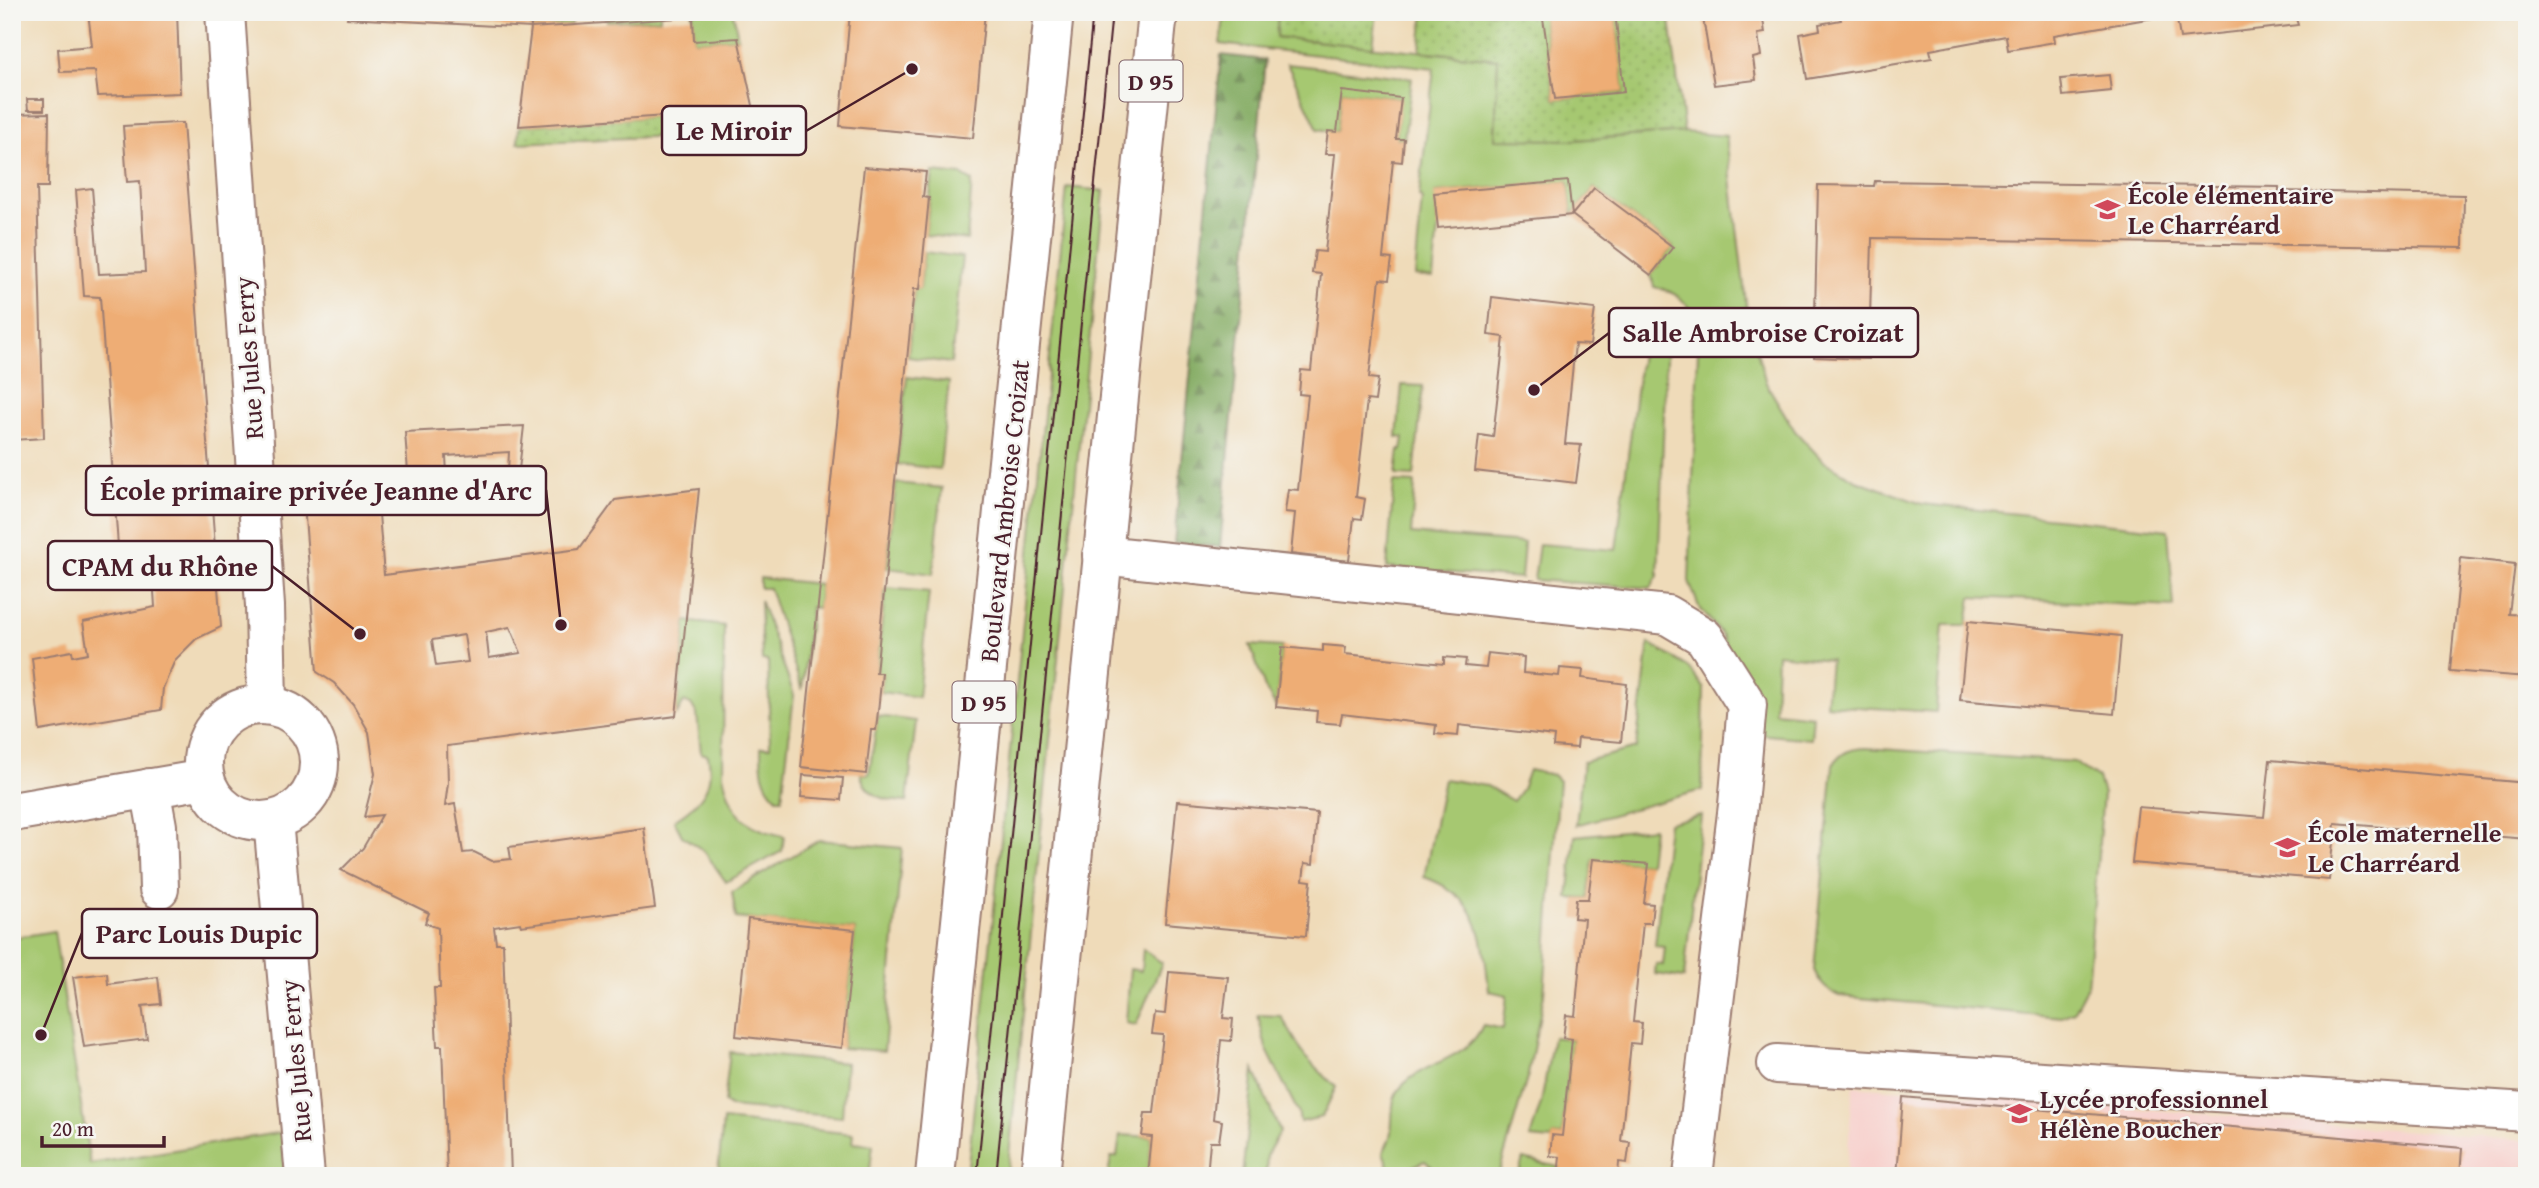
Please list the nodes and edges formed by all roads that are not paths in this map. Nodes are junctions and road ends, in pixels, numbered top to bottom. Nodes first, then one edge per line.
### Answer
1 (225, 12) edge
2 (1054, 12) edge
3 (1158, 12) edge
4 (1102, 555) junction
5 (267, 705) junction
6 (205, 779) junction
7 (150, 788) junction
8 (12, 812) edge
9 (273, 820) junction
10 (159, 889) dead end
11 (1777, 1064) dead end
12 (2527, 1112) edge
13 (304, 1176) edge
14 (935, 1176) edge
15 (1040, 1176) edge
16 (1693, 1176) edge

1 - 5 street, Rue Jules Ferry
2 - 14 street, Boulevard Ambroise Croizat / D 95
3 - 4 street, D 95
4 - 15 street, D 95
4 - 16 street
5 - 6 street
5 - 9 street
6 - 7 street
6 - 9 street
7 - 8 street
7 - 10 street
9 - 13 street, Rue Jules Ferry
11 - 12 street

